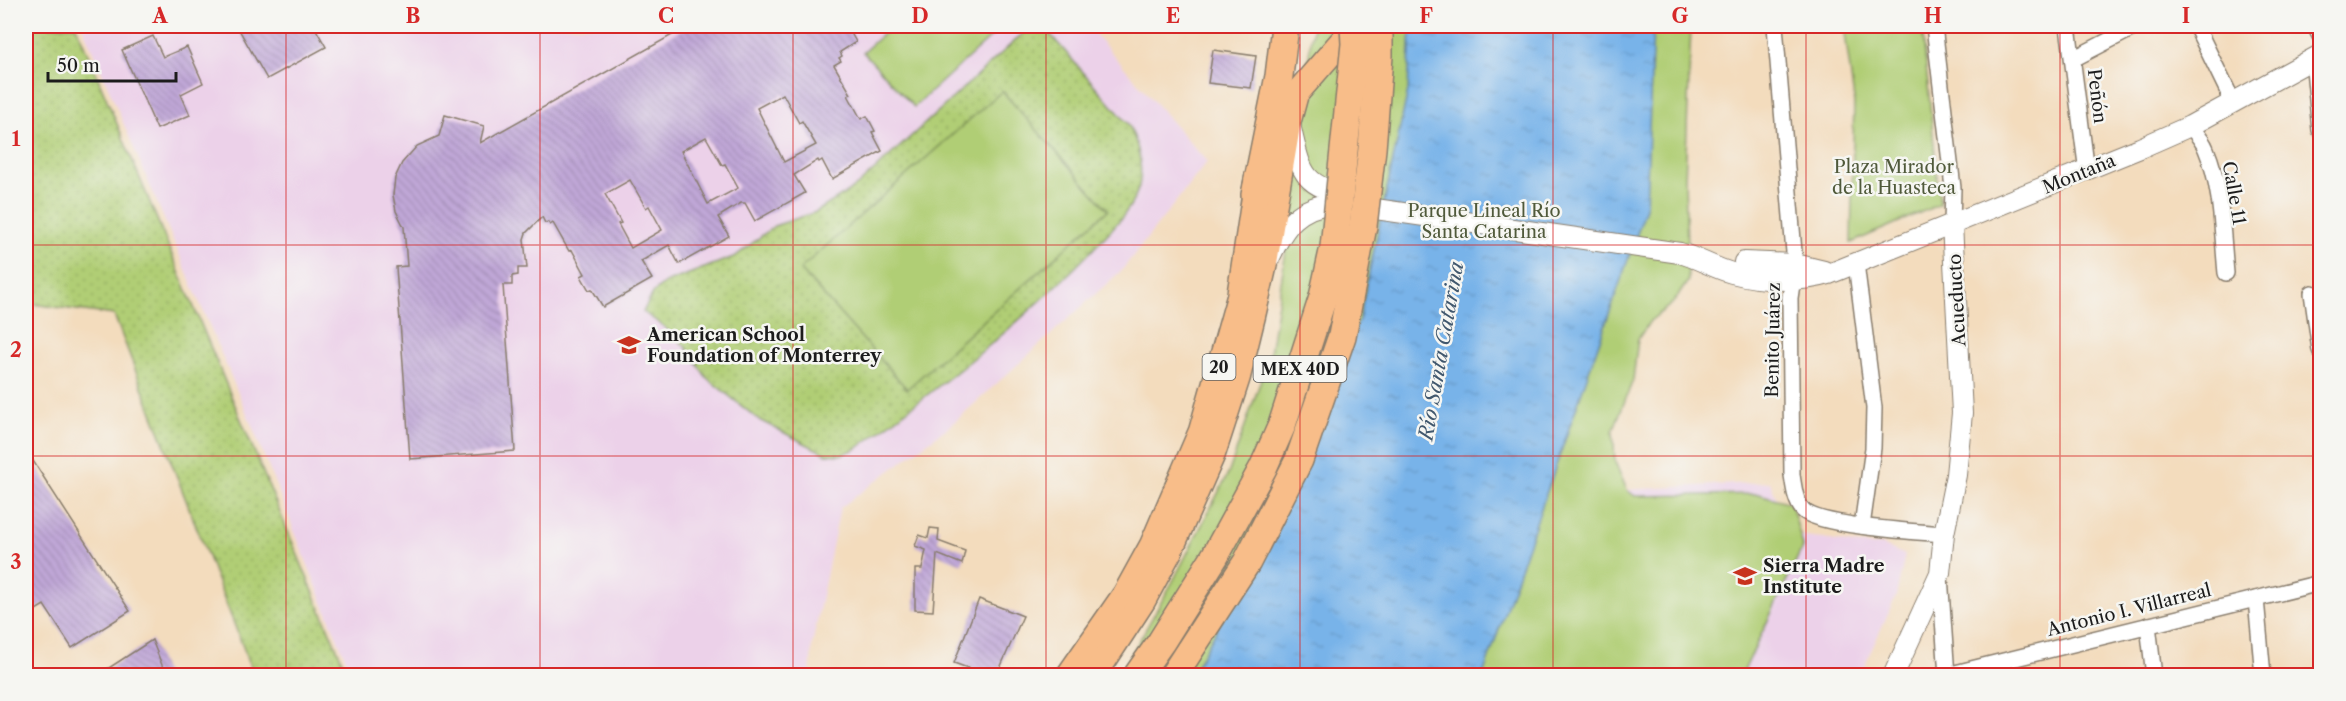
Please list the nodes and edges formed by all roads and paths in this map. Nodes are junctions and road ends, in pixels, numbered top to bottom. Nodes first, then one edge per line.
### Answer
1 (1274, 26) edge
2 (1286, 26) edge
3 (1355, 26) edge
4 (1379, 26) edge
5 (1775, 26) edge
6 (1934, 26) edge
7 (2068, 26) edge
8 (2137, 26) edge
9 (2196, 26) edge
10 (2315, 26) edge
11 (2320, 36) edge
12 (2317, 57) edge
13 (2073, 59) junction
14 (2233, 102) junction
15 (1289, 120) junction
16 (2190, 126) junction
17 (2320, 130) edge
18 (2087, 172) junction
19 (1255, 195) junction
20 (1335, 198) junction
21 (1952, 224) junction
22 (1856, 263) junction
23 (1264, 268) junction
24 (1794, 272) junction
25 (2226, 273) dead end
26 (2312, 292) dead end
27 (2320, 350) edge
28 (1862, 526) junction
29 (1944, 534) junction
30 (1940, 573) junction
31 (2320, 583) edge
32 (2256, 599) junction
33 (2148, 625) junction
34 (1068, 675) edge
35 (1094, 675) edge
36 (1137, 675) edge
37 (1173, 675) edge
38 (1893, 675) edge
39 (1947, 675) edge
40 (2154, 675) edge
41 (2263, 675) edge

1 - 19 main road, 20
2 - 19 highway
3 - 15 main road, 20
3 - 36 highway, MEX 40D, bridge
4 - 37 highway, MEX 40D, bridge
5 - 24 street, Benito Juárez
6 - 21 street, Acueducto
7 - 13 street, Peñón
8 - 13 street
9 - 14 street
10 - 11 street
12 - 14 street, Montaña
12 - 17 street
13 - 18 street, Peñón
14 - 16 street, Montaña
15 - 20 street
15 - 23 main road, 20
16 - 18 street, Montaña
16 - 25 street, Calle 11
18 - 21 street, Montaña
19 - 34 main road, 20
20 - 23 street
20 - 24 street, Montaña, bridge
21 - 22 street, Montaña
21 - 29 street, Acueducto
22 - 24 street, Montaña
22 - 28 street
23 - 35 main road, 20
24 - 28 street, Benito Juárez
26 - 27 street
28 - 29 street, Benito Juárez
29 - 30 street, Acueducto
30 - 38 street, Acueducto
30 - 39 street
31 - 32 street, Antonio I. Villarreal
32 - 33 street, Antonio I. Villarreal
32 - 41 street
33 - 39 street, Antonio I. Villarreal
33 - 40 street

